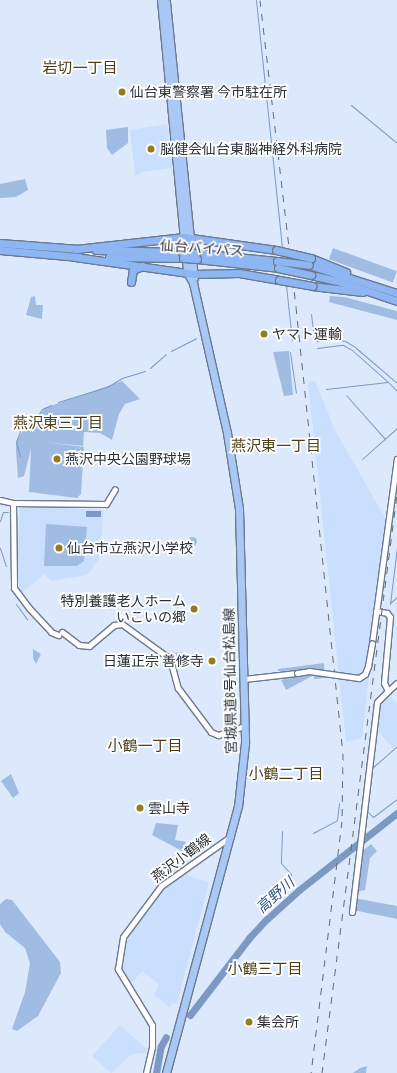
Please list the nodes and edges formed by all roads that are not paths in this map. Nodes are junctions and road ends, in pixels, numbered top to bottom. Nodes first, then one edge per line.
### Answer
1 (161, 0) edge
2 (166, 0) edge
3 (188, 237) junction
4 (0, 243) edge
5 (0, 250) edge
6 (76, 253) junction
7 (196, 256) junction
8 (310, 262) junction
9 (124, 263) junction
10 (144, 266) junction
11 (191, 273) junction
12 (373, 293) junction
13 (397, 293) edge
14 (397, 301) edge
15 (397, 459) edge
16 (115, 489) dead end
17 (0, 500) edge
18 (13, 503) junction
19 (376, 611) junction
20 (244, 680) junction
21 (397, 683) edge
22 (388, 690) junction
23 (244, 726) junction
24 (230, 837) junction
25 (352, 912) dead end
26 (146, 1073) edge
27 (166, 1073) edge

1 - 3 main road, 宮城県道8号仙台松島線
2 - 3 main road, 宮城県道8号仙台松島線
3 - 6 highway
3 - 8 highway, bridge
3 - 11 main road, 宮城県道8号仙台松島線
4 - 6 highway, 仙台バイパス
5 - 6 highway, 仙台バイパス
6 - 7 highway, 仙台バイパス, bridge
6 - 9 highway
7 - 8 highway, 仙台バイパス, bridge
7 - 12 highway, 仙台バイパス, bridge
8 - 13 highway, 仙台バイパス
9 - 10 highway
9 - 10 highway
10 - 11 highway
11 - 12 highway, bridge
11 - 20 main road, 宮城県道8号仙台松島線
12 - 14 highway, 仙台バイパス
15 - 19 street
16 - 18 street
17 - 18 street
18 - 23 street
19 - 20 street, bridge
19 - 22 street
20 - 23 main road, 宮城県道8号仙台松島線
21 - 22 street
22 - 25 street
23 - 24 main road, 宮城県道8号仙台松島線
24 - 26 street, 燕沢小鶴線
24 - 27 main road, 宮城県道8号仙台松島線

